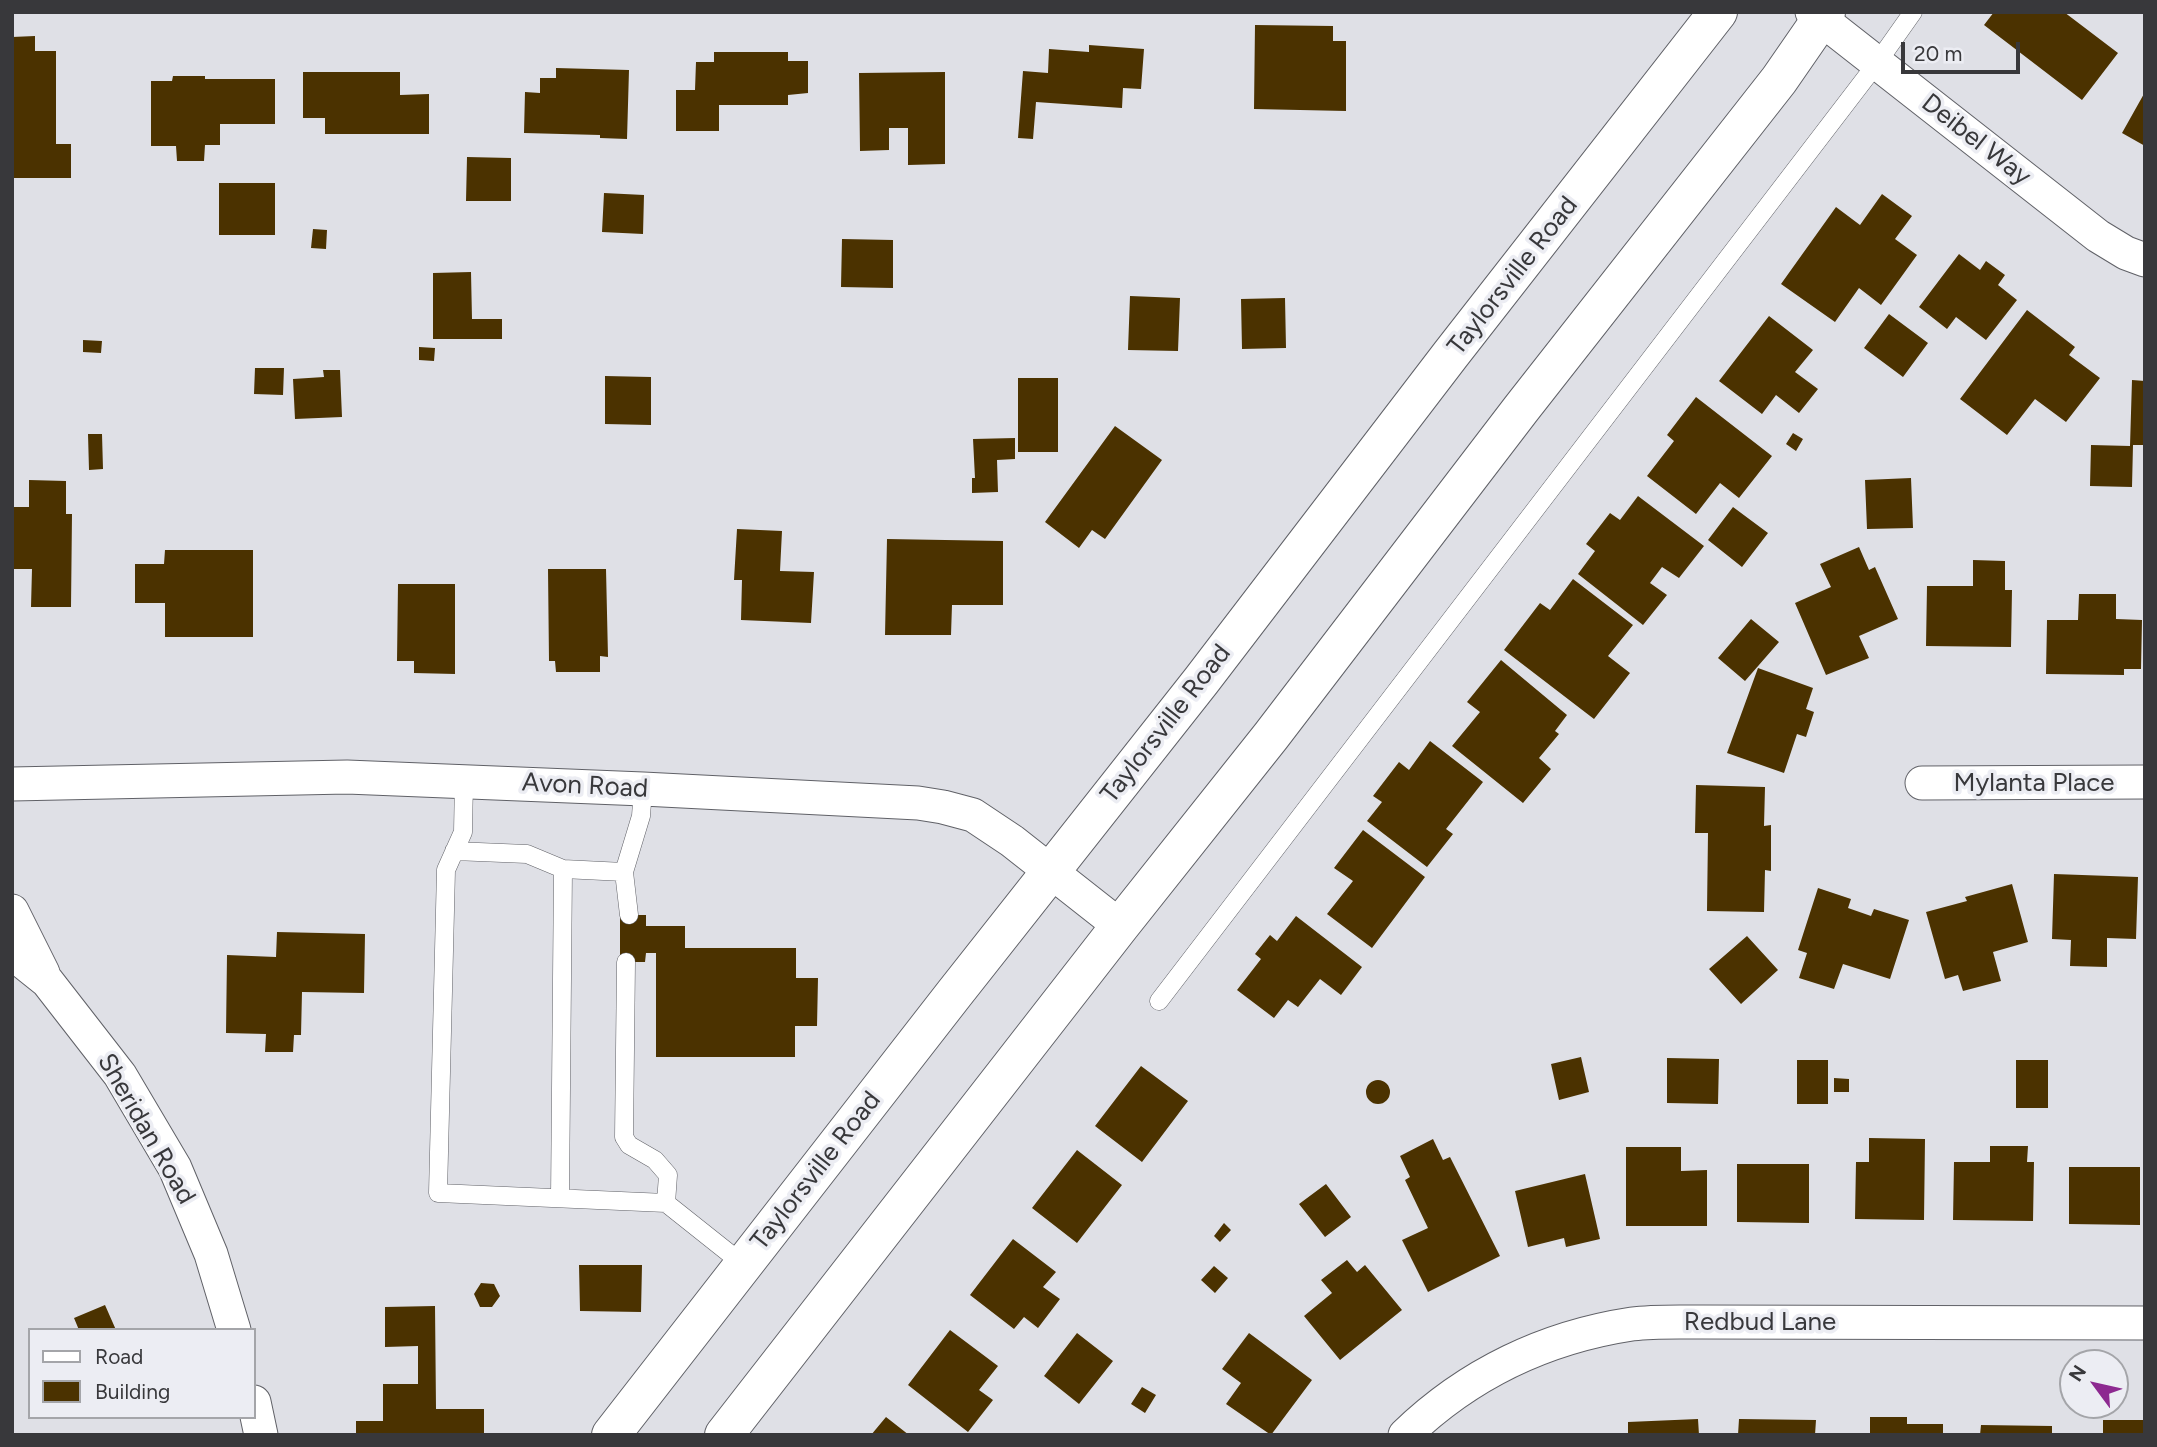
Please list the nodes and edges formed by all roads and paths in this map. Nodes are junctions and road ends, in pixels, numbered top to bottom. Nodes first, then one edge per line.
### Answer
1 (1718, 12) edge
2 (1913, 12) edge
3 (1820, 15) edge
4 (1877, 63) junction
5 (2145, 260) edge
6 (464, 781) junction
7 (2145, 782) edge
8 (1922, 783) dead end
9 (12, 784) edge
10 (643, 789) junction
11 (454, 850) junction
12 (564, 869) junction
13 (1050, 871) junction
14 (624, 872) junction
15 (12, 911) edge
16 (629, 915) dead end
17 (1120, 926) junction
18 (12, 953) edge
19 (626, 962) dead end
20 (47, 981) junction
21 (1160, 1001) dead end
22 (559, 1198) junction
23 (666, 1203) junction
24 (744, 1265) junction
25 (2145, 1323) edge
26 (233, 1328) edge
27 (256, 1411) edge
28 (261, 1435) edge
29 (611, 1435) edge
30 (724, 1435) edge
31 (1405, 1435) edge

1 - 13 main road, Taylorsville Road
2 - 4 lane
3 - 4 street, Deibel Way
3 - 17 main road
4 - 5 street, Deibel Way
4 - 21 lane
6 - 9 street, Avon Road
6 - 10 street, Avon Road
6 - 11 lane
7 - 8 street, Mylanta Place
10 - 13 street, Avon Road
10 - 14 lane
11 - 12 lane
11 - 22 lane
12 - 14 lane
12 - 22 lane
13 - 17 street, Avon Road
13 - 24 main road, Taylorsville Road
14 - 16 lane
15 - 20 street, Sheridan Road
17 - 30 main road
18 - 20 street, Sheridan Road
19 - 23 lane
20 - 26 street, Sheridan Road
22 - 23 lane
23 - 24 lane
24 - 29 main road, Taylorsville Road
25 - 31 street, Redbud Lane
27 - 28 street

